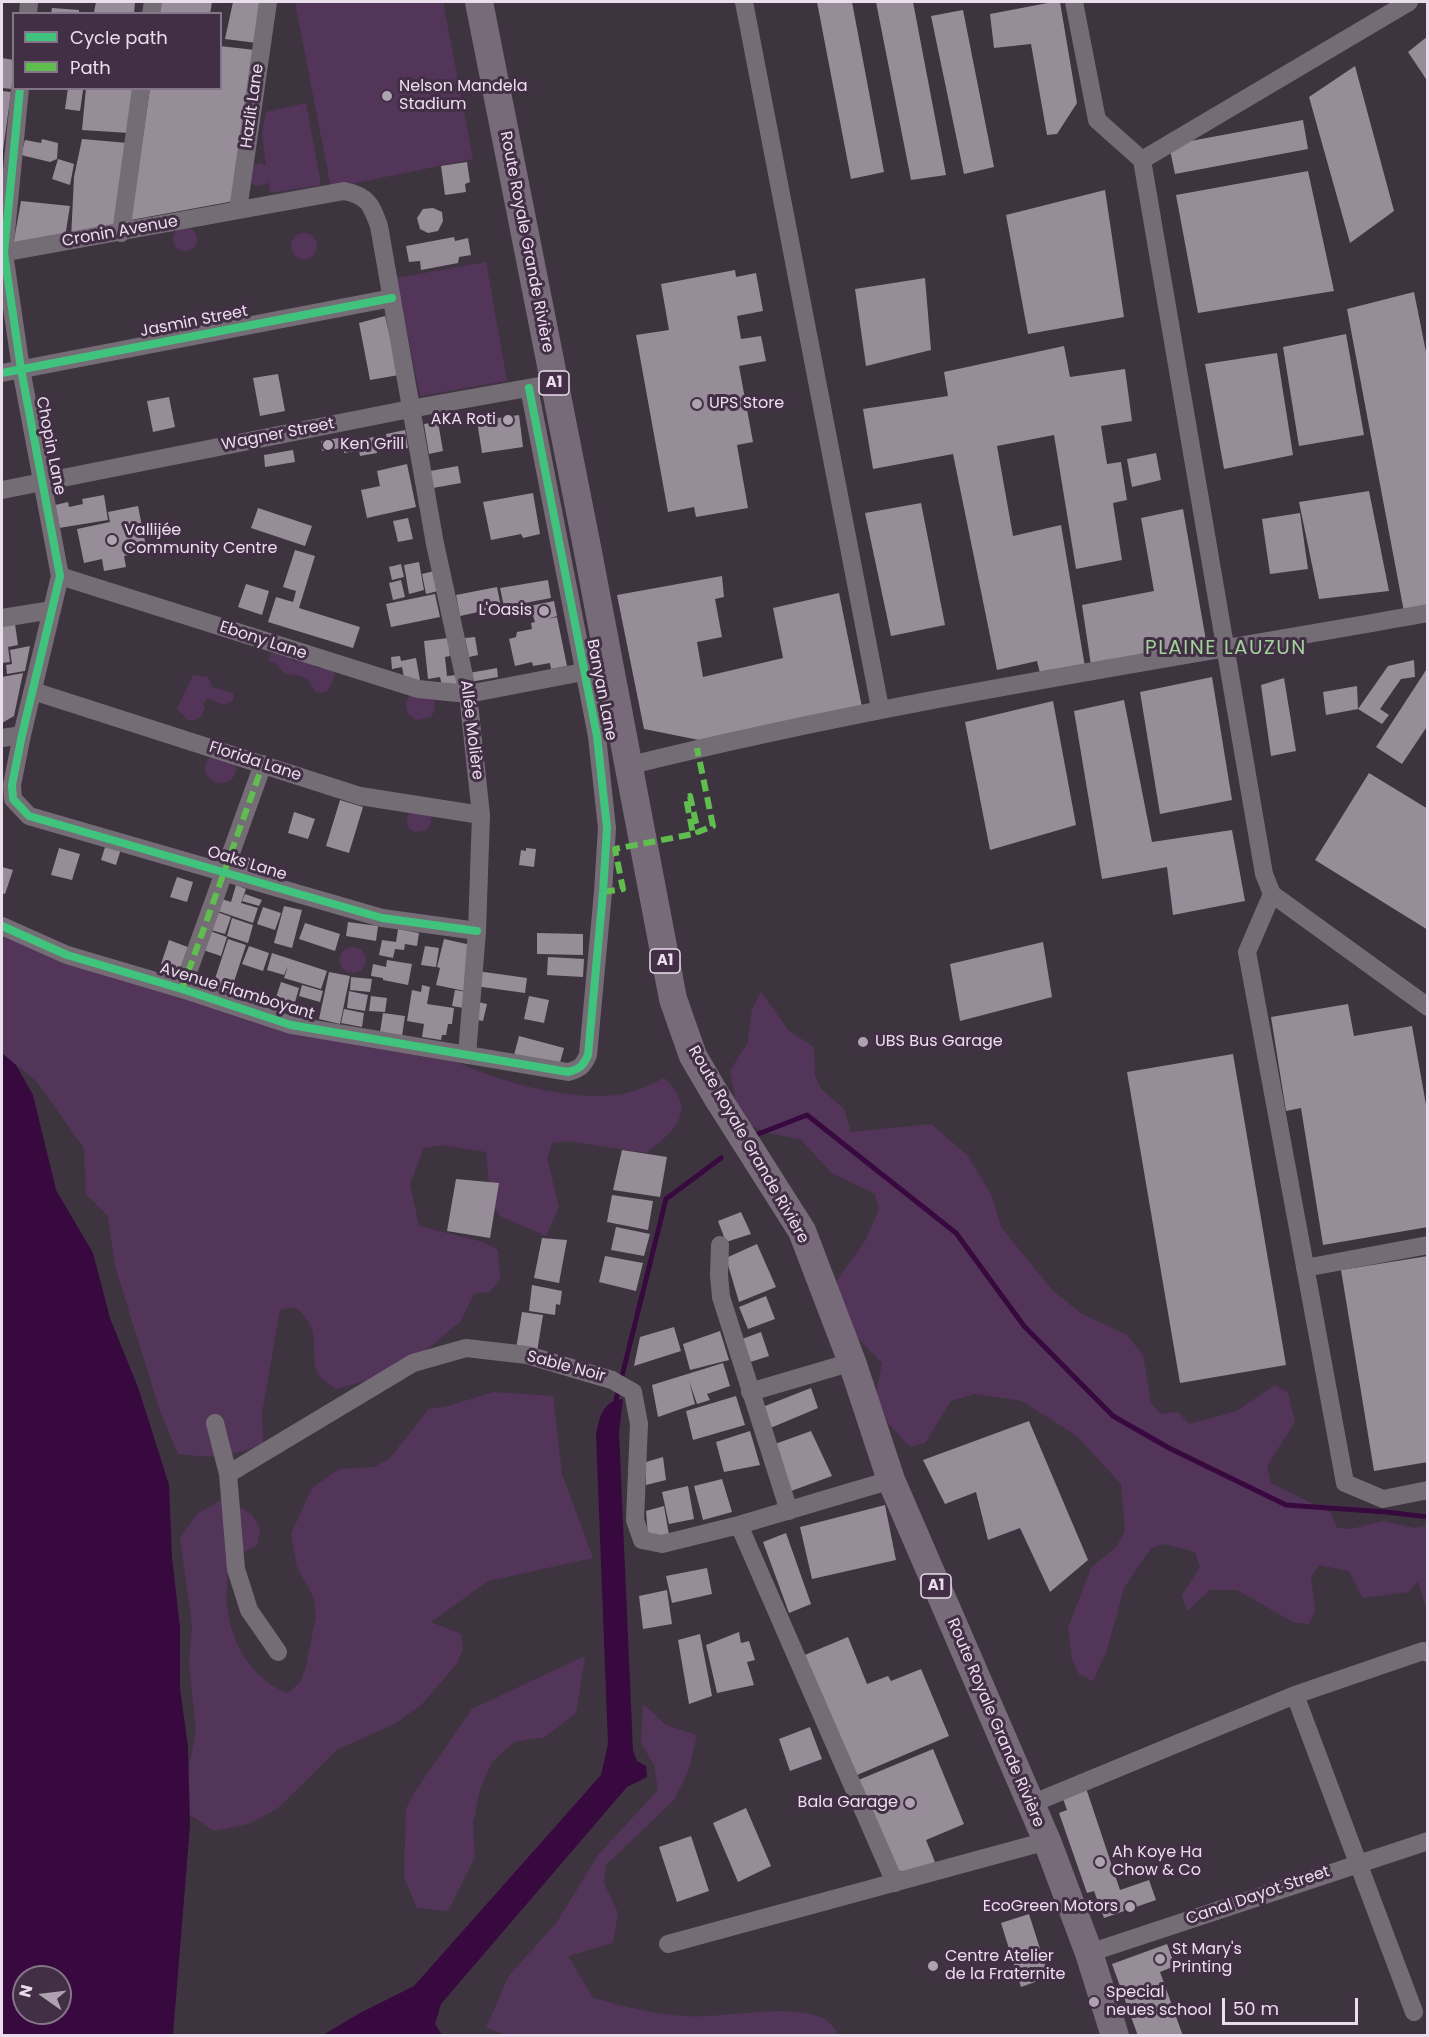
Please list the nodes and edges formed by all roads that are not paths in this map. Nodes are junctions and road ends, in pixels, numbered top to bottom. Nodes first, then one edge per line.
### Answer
1 (268, 2) edge
2 (479, 2) edge
3 (744, 2) edge
4 (1074, 2) edge
5 (1409, 2) edge
6 (20, 90) edge
7 (141, 90) edge
8 (1142, 160) junction
9 (238, 210) junction
10 (121, 233) junction
11 (2, 253) edge
12 (392, 298) junction
13 (21, 369) junction
14 (2, 373) edge
15 (542, 386) junction
16 (410, 409) junction
17 (44, 483) junction
18 (2, 490) edge
19 (60, 576) junction
20 (52, 610) junction
21 (1428, 613) edge
22 (2, 618) edge
23 (1226, 650) junction
24 (583, 672) junction
25 (33, 691) junction
26 (468, 694) junction
27 (880, 708) junction
28 (22, 735) junction
29 (2, 738) edge
30 (263, 764) junction
31 (627, 766) junction
32 (16, 803) joint
33 (481, 815) junction
34 (223, 871) junction
35 (1272, 894) junction
36 (2, 926) edge
37 (477, 931) junction
38 (182, 989) junction
39 (1428, 1007) edge
40 (467, 1055) junction
41 (579, 1069) joint
42 (720, 1245) dead end
43 (1428, 1245) edge
44 (1305, 1268) junction
45 (852, 1362) junction
46 (750, 1392) junction
47 (215, 1423) dead end
48 (228, 1474) junction
49 (891, 1480) junction
50 (1428, 1491) edge
51 (789, 1511) junction
52 (740, 1526) junction
53 (278, 1652) dead end
54 (1428, 1653) edge
55 (1295, 1695) junction
56 (1031, 1804) junction
57 (1047, 1841) junction
58 (1428, 1841) edge
59 (1358, 1862) junction
60 (895, 1883) junction
61 (668, 1944) dead end
62 (1089, 1953) junction
63 (1414, 2012) dead end
64 (1115, 2036) edge

1 - 9 street, Hazlit Lane
2 - 15 main road, Route Royale Grande Rivière / A1
3 - 27 street
4 - 8 street
5 - 8 street
6 - 11 street, Chopin Lane
7 - 10 street
8 - 23 street
9 - 10 street, Cronin Avenue
9 - 12 street, Cronin Avenue
10 - 11 street, Cronin Avenue
11 - 13 street, Chopin Lane
12 - 13 street, Jasmin Street
12 - 16 street, Allée Molière
13 - 14 street, Jasmin Street
13 - 17 street, Chopin Lane
15 - 16 street, Wagner Street
15 - 24 street, Banyan Lane
15 - 31 main road, Route Royale Grande Rivière / A1
16 - 17 street, Wagner Street
16 - 26 street, Allée Molière
17 - 18 street, Wagner Street
17 - 19 street, Chopin Lane
19 - 20 street, Chopin Lane
19 - 26 street, Ebony Lane
20 - 22 street
20 - 25 street, Chopin Lane
21 - 23 street
23 - 27 street
23 - 35 street
24 - 26 street, Ebony Lane
24 - 41 street, Banyan Lane
25 - 28 street, Chopin Lane
25 - 30 street, Florida Lane
26 - 33 street, Allée Molière
27 - 31 street
28 - 29 street
28 - 32 street, Chopin Lane
30 - 33 street, Florida Lane
30 - 34 street
31 - 45 main road, Route Royale Grande Rivière / A1
32 - 34 street, Oaks Lane
33 - 37 street, Allée Molière
34 - 37 street, Oaks Lane
34 - 38 street
35 - 39 street
35 - 44 street
36 - 38 street, Avenue Flamboyant
37 - 40 street, Allée Molière
38 - 40 street, Avenue Flamboyant
40 - 41 street, Avenue Flamboyant
42 - 46 street
43 - 44 street
44 - 50 street
45 - 46 street
45 - 49 main road, Route Royale Grande Rivière / A1
46 - 51 street
47 - 48 street
48 - 52 street, Sable Noir
48 - 53 street
49 - 51 street, Sable Noir
49 - 56 main road, Route Royale Grande Rivière / A1
51 - 52 street, Sable Noir
52 - 60 street
54 - 55 street
55 - 56 street
55 - 59 street
56 - 57 main road, Route Royale Grande Rivière / A1
57 - 60 street
57 - 62 main road, Route Royale Grande Rivière / A1
58 - 59 street, Canal Dayot Street
59 - 62 street, Canal Dayot Street
59 - 63 street
60 - 61 street
62 - 64 main road, Route Royale Grande Rivière / A1

